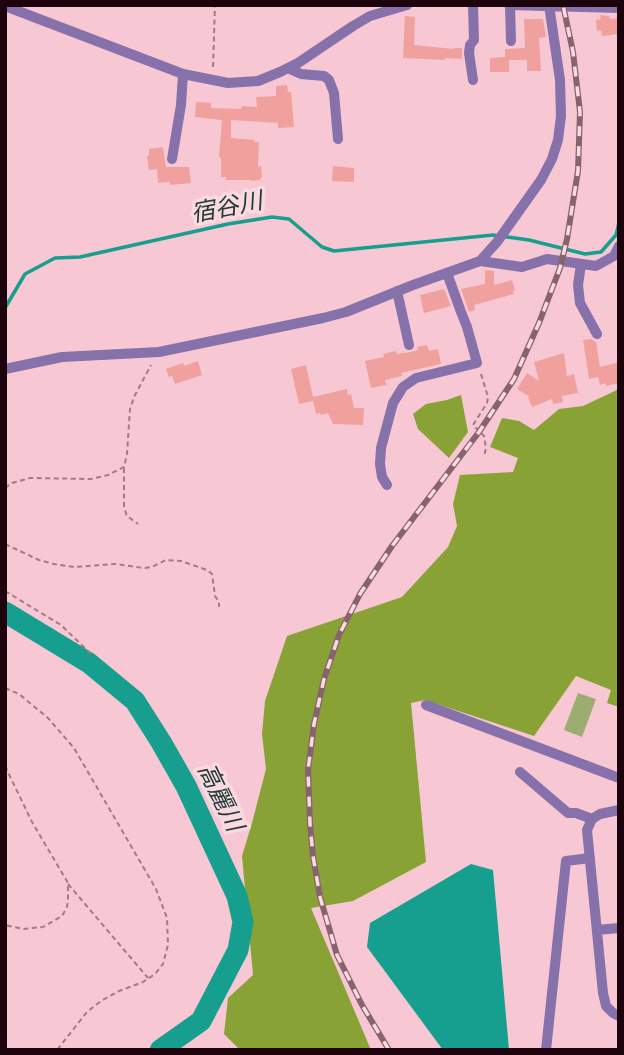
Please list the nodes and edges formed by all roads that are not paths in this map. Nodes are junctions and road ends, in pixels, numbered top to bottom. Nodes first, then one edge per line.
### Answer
1 (407, 5) edge
2 (473, 5) edge
3 (509, 5) edge
4 (5, 6) edge
5 (550, 6) edge
6 (619, 8) edge
7 (511, 41) dead end
8 (288, 68) junction
9 (183, 74) junction
10 (472, 80) dead end
11 (338, 139) dead end
12 (172, 159) dead end
13 (619, 246) edge
14 (610, 258) junction
15 (480, 261) junction
16 (581, 264) junction
17 (619, 269) edge
18 (447, 273) junction
19 (397, 291) junction
20 (597, 334) dead end
21 (409, 345) dead end
22 (5, 369) edge
23 (387, 485) dead end
24 (426, 705) dead end
25 (520, 772) dead end
26 (619, 778) edge
27 (619, 810) edge
28 (592, 819) junction
29 (590, 858) junction
30 (619, 928) edge
31 (597, 930) junction
32 (619, 1016) edge
33 (546, 1050) edge

1 - 8 street
2 - 10 street
3 - 5 street
3 - 7 street
4 - 9 street
5 - 6 street
5 - 15 street
8 - 9 street
8 - 11 street
9 - 12 street
13 - 14 street
14 - 16 street
14 - 17 street
15 - 16 street
15 - 18 street
16 - 20 street
18 - 19 street
18 - 23 street
19 - 21 street
19 - 22 street
24 - 26 street
25 - 28 street
27 - 28 street
28 - 29 street
29 - 31 street
29 - 33 street
30 - 31 street
31 - 32 street

